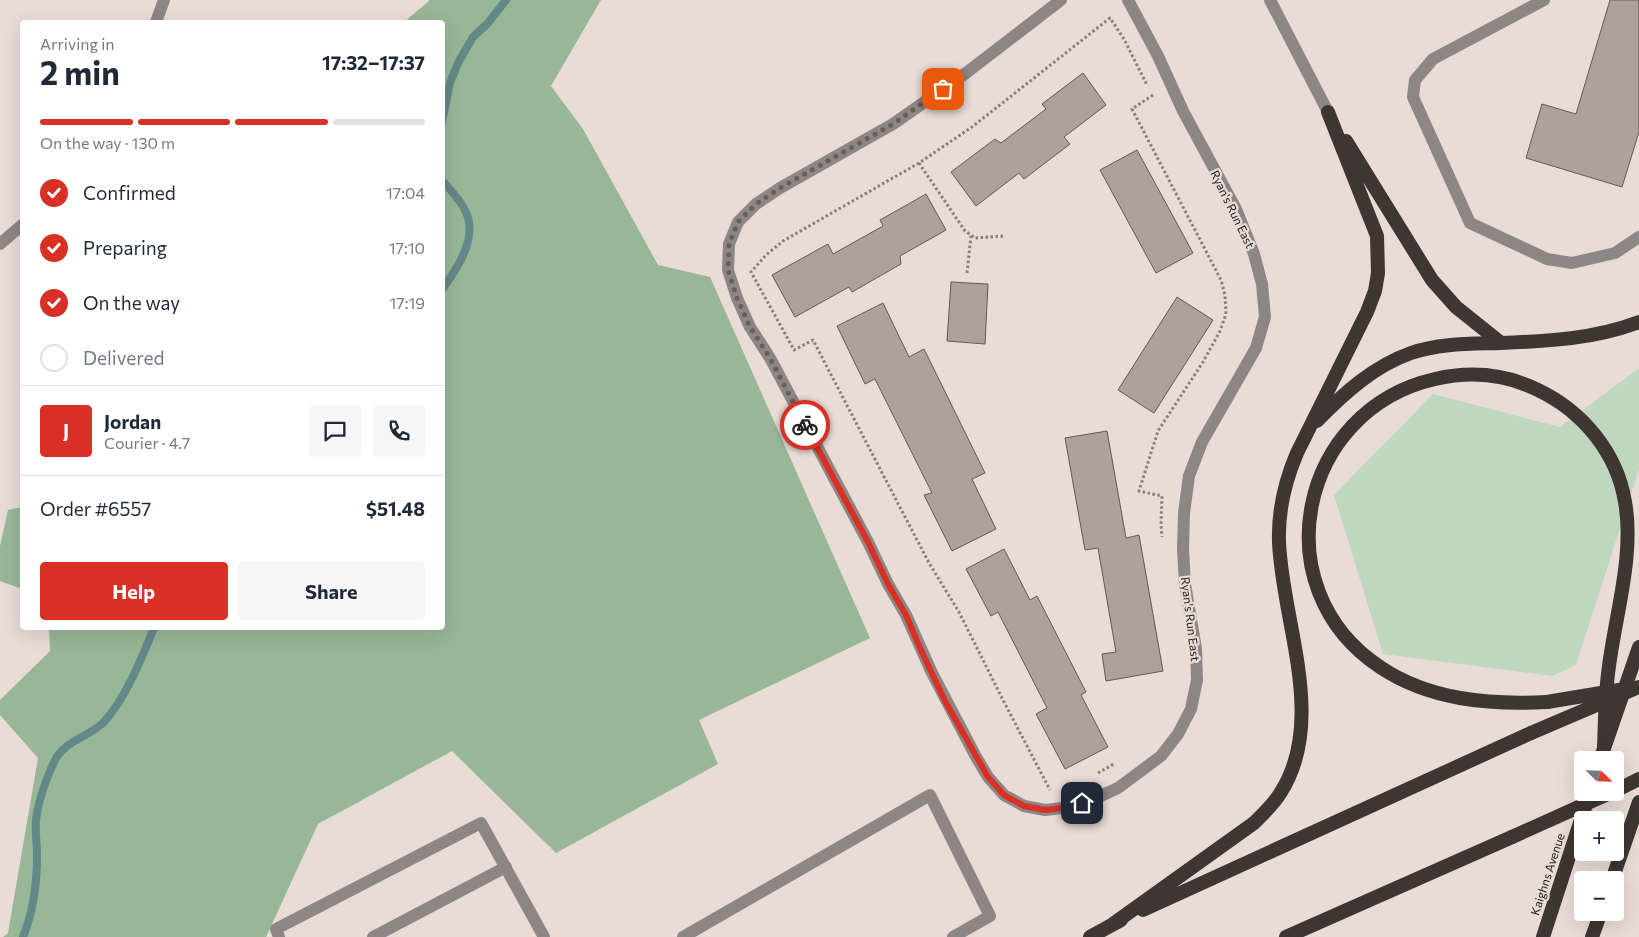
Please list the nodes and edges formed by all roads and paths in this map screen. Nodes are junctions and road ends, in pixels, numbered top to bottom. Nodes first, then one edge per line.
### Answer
1 (164, 0) edge
2 (1061, 0) edge
3 (1128, 0) edge
4 (1270, 0) edge
5 (1544, 0) edge
6 (157, 20) edge
7 (1328, 112) junction
8 (919, 163) junction
9 (20, 227) edge
10 (971, 236) junction
11 (1003, 236) dead end
12 (1639, 237) edge
13 (0, 244) edge
14 (967, 273) dead end
15 (1639, 322) edge
16 (1501, 343) junction
17 (1308, 431) junction
18 (1163, 544) dead end
19 (1639, 647) edge
20 (1639, 686) edge
21 (1607, 692) edge
22 (1607, 692) edge
23 (1607, 692) edge
24 (1607, 692) edge
25 (1602, 751) edge
26 (1603, 751) edge
27 (1121, 760) dead end
28 (1097, 774) dead end
29 (1639, 779) edge
30 (1624, 787) edge
31 (1639, 790) edge
32 (1624, 791) edge
33 (1052, 794) dead end
34 (1587, 801) edge
35 (1594, 801) edge
36 (1639, 802) edge
37 (506, 867) junction
38 (1615, 871) edge
39 (1598, 921) edge
40 (1114, 924) junction
41 (279, 937) edge
42 (373, 937) edge
43 (544, 937) edge
44 (683, 937) edge
45 (953, 937) edge
46 (1090, 937) edge
47 (1286, 937) edge
48 (1543, 937) edge
49 (1592, 937) edge

1 - 6 street
2 - 3 street, Ryan's Run East
4 - 7 street
5 - 12 street
7 - 16 highway
7 - 17 highway
8 - 10 path
8 - 18 path
8 - 33 path
9 - 13 street
10 - 11 path
10 - 14 path
15 - 16 highway
16 - 17 highway
17 - 40 highway
19 - 26 highway
20 - 21 highway, bridge
20 - 40 highway, bridge
22 - 23 highway, bridge
24 - 25 highway, bridge
27 - 28 path
29 - 30 highway
31 - 32 highway
34 - 48 highway, Kaighns Avenue
35 - 47 highway, bridge
36 - 38 highway
37 - 41 street
37 - 42 street
37 - 43 street
39 - 49 highway
40 - 46 highway
44 - 45 street

